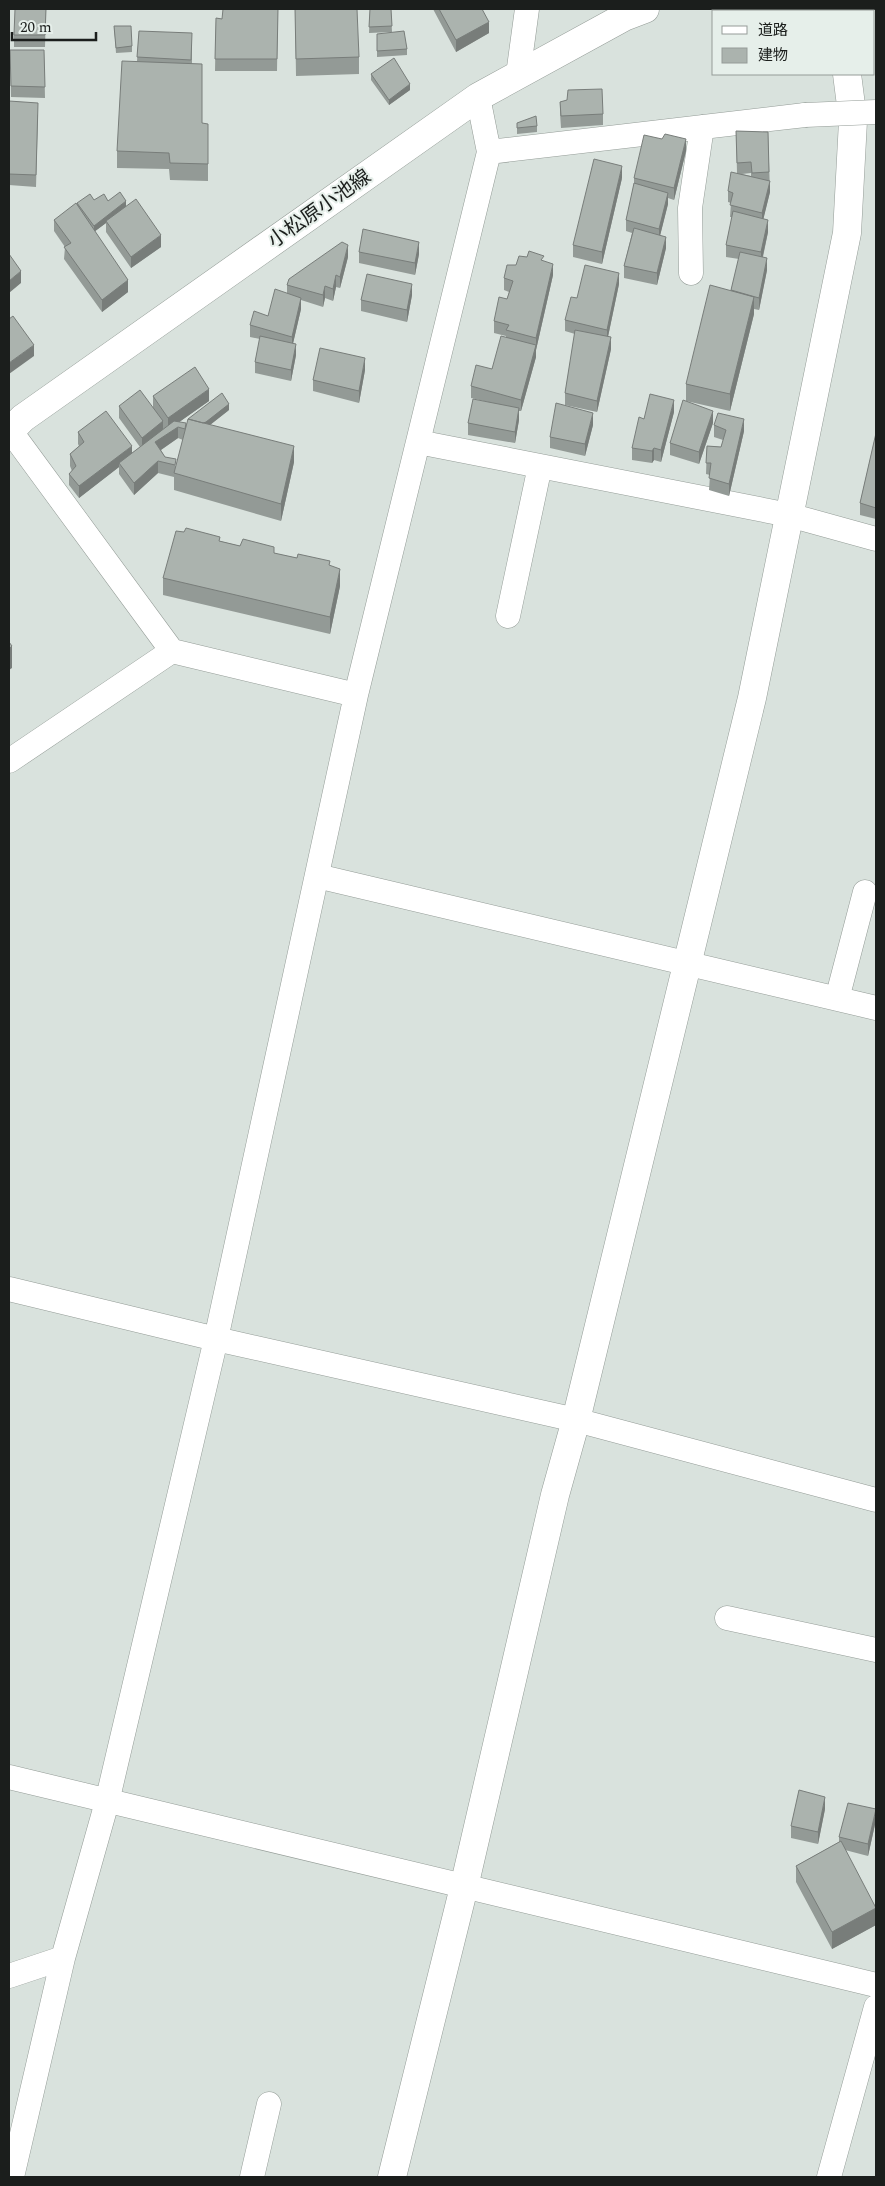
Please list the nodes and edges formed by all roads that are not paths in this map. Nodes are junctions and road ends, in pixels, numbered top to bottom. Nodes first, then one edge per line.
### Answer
1 (527, 9) edge
2 (645, 9) edge
3 (518, 75) junction
4 (847, 75) edge
5 (478, 97) junction
6 (876, 112) edge
7 (702, 127) junction
8 (489, 152) junction
9 (691, 273) dead end
10 (9, 431) edge
11 (418, 442) junction
12 (540, 466) junction
13 (789, 515) junction
14 (876, 539) edge
15 (508, 616) dead end
16 (172, 652) junction
17 (356, 695) junction
18 (9, 762) edge
19 (317, 876) junction
20 (865, 892) dead end
21 (687, 962) junction
22 (837, 999) junction
23 (876, 1008) edge
24 (9, 1289) edge
25 (216, 1339) junction
26 (576, 1420) junction
27 (876, 1500) edge
28 (727, 1618) dead end
29 (876, 1650) edge
30 (9, 1777) edge
31 (107, 1802) junction
32 (464, 1887) junction
33 (63, 1958) junction
34 (9, 1976) edge
35 (876, 1985) edge
36 (876, 2007) edge
37 (269, 2104) dead end
38 (12, 2174) edge
39 (252, 2177) edge
40 (392, 2177) edge
41 (829, 2177) edge

1 - 3 street
2 - 3 street, 小松原小池線
3 - 5 street, 小松原小池線
4 - 13 street
5 - 8 street
5 - 10 street, 小松原小池線
6 - 7 street, bridge
7 - 8 street
7 - 9 street
8 - 11 street
10 - 16 street
11 - 12 street
11 - 17 street
12 - 13 street
12 - 15 street
13 - 14 street
13 - 21 street
16 - 17 street
16 - 18 street
17 - 19 street
19 - 21 street
19 - 25 street
20 - 22 street
21 - 22 street
21 - 26 street
22 - 23 street
24 - 25 street
25 - 26 street
25 - 31 street
26 - 27 street
26 - 32 street
28 - 29 street
30 - 31 street
31 - 32 street
31 - 33 street
32 - 35 street
32 - 40 street
33 - 34 street
33 - 38 street
36 - 41 street
37 - 39 street

